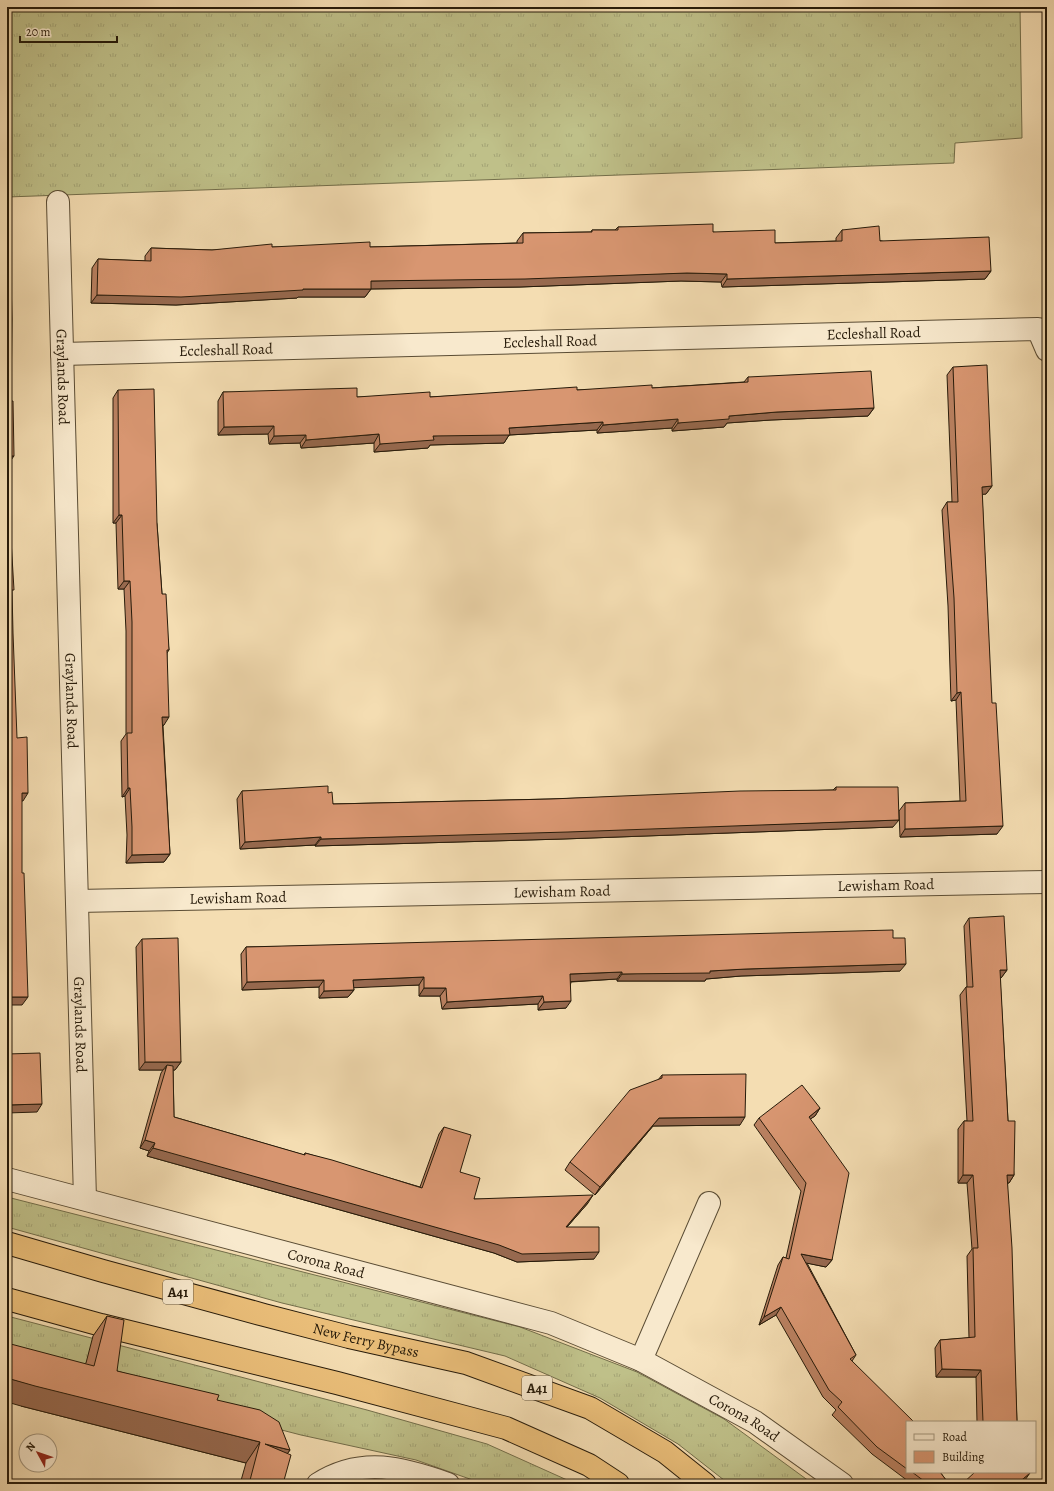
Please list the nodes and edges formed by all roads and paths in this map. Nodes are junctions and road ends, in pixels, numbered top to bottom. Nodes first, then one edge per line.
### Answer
1 (58, 202) dead end
2 (1047, 350) edge
3 (62, 354) junction
4 (1047, 882) edge
5 (77, 901) junction
6 (7, 1179) edge
7 (85, 1199) junction
8 (709, 1203) dead end
9 (7, 1243) edge
10 (7, 1298) edge
11 (640, 1360) junction
12 (318, 1484) edge
13 (448, 1484) edge
14 (618, 1484) edge
15 (705, 1484) edge
16 (842, 1484) edge

1 - 3 street, Graylands Road
2 - 3 street, Eccleshall Road
3 - 5 street, Graylands Road
4 - 5 street, Lewisham Road
5 - 7 street, Graylands Road
6 - 7 street, Corona Road
7 - 11 street, Corona Road
8 - 11 street
9 - 15 highway, New Ferry Bypass / A41
10 - 14 highway
11 - 16 street, Corona Road
12 - 13 street

